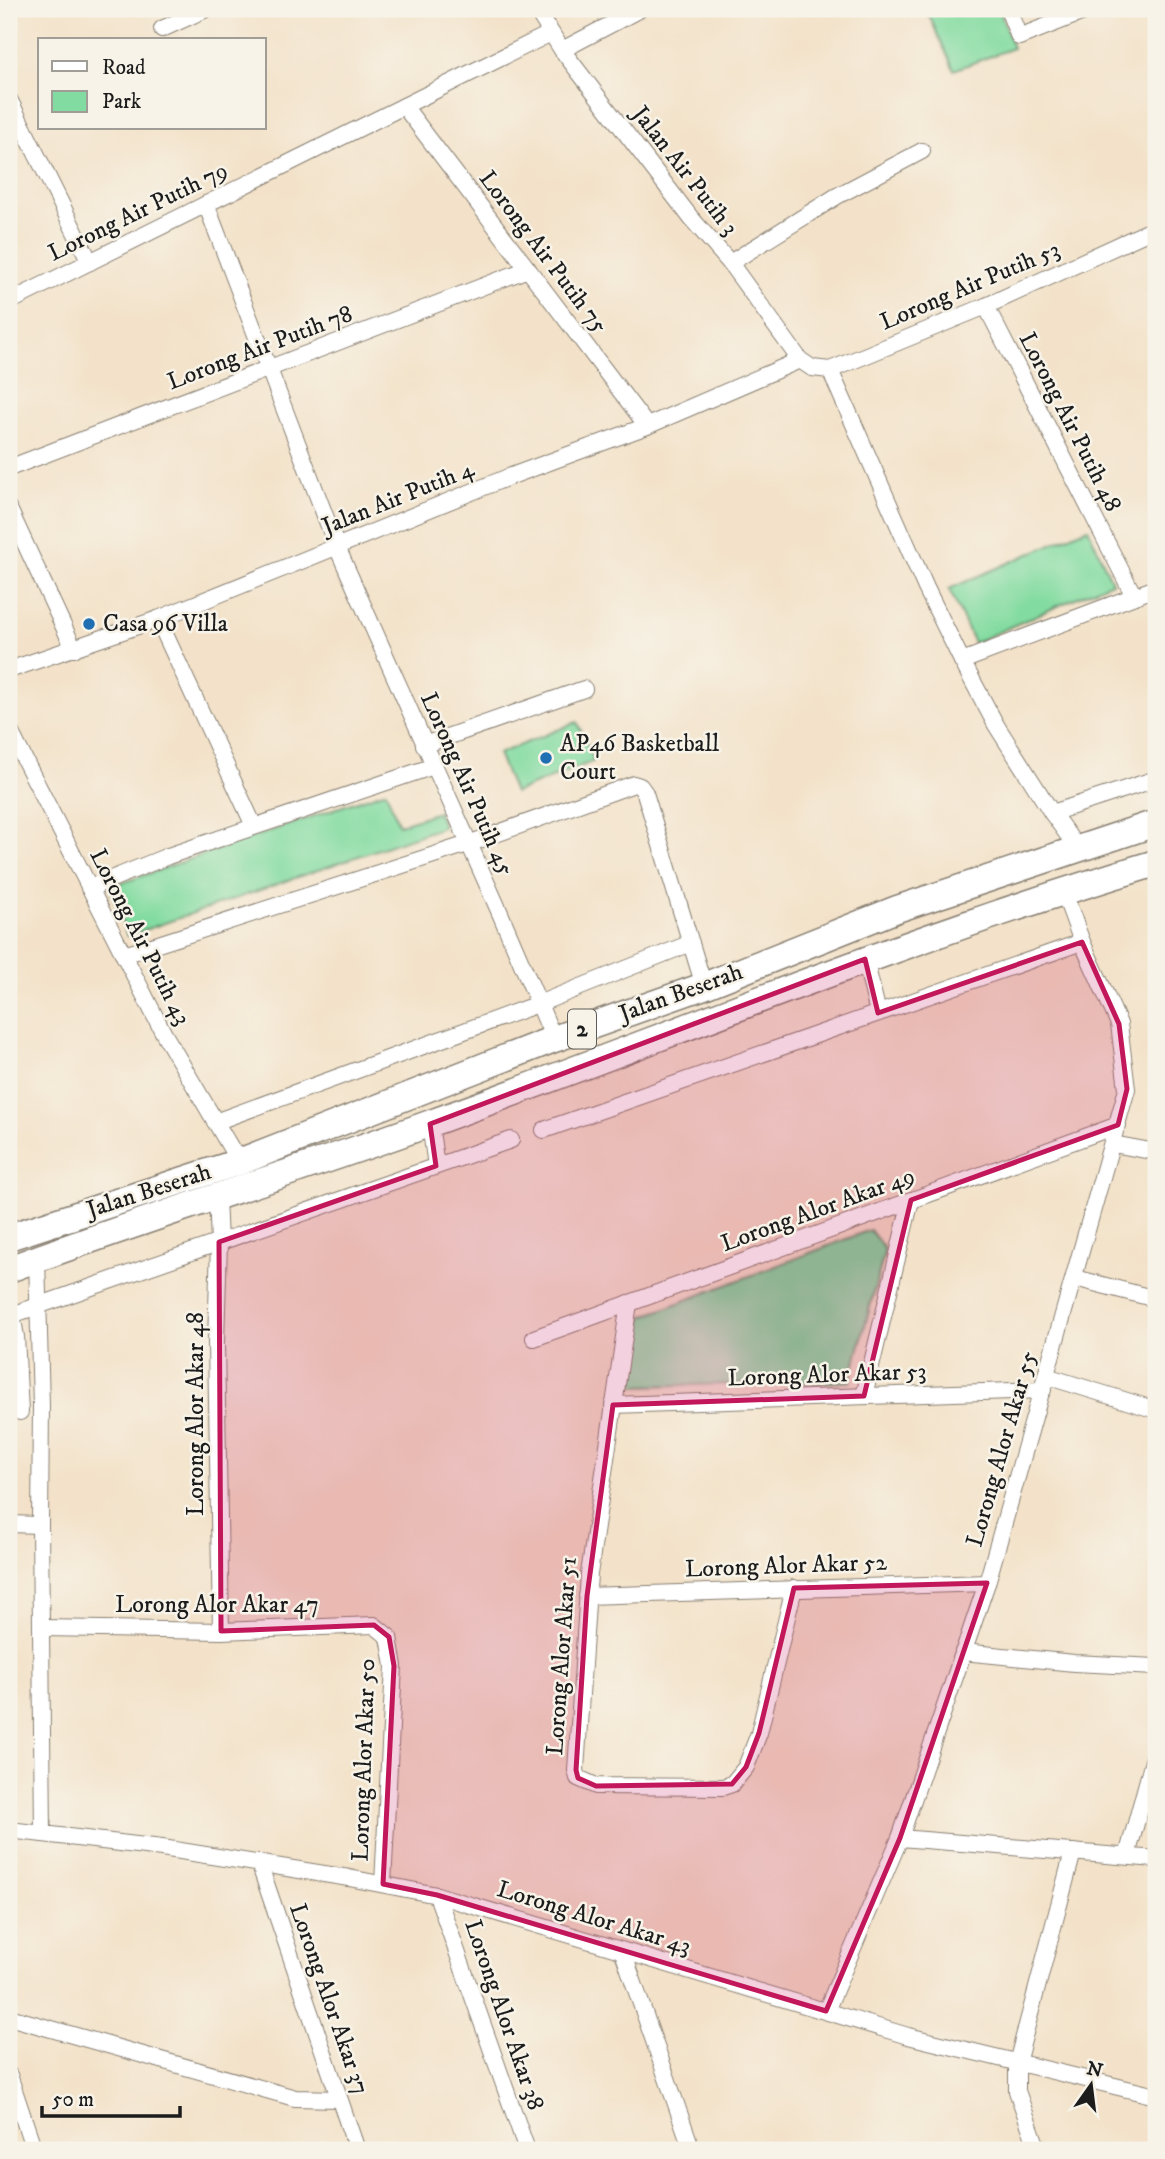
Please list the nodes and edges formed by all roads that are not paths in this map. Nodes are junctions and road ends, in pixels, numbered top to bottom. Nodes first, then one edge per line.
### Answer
1 (206, 9) edge
2 (536, 9) edge
3 (640, 9) edge
4 (1008, 9) edge
5 (1091, 9) edge
6 (163, 29) dead end
7 (551, 33) junction
8 (562, 50) junction
9 (9, 99) edge
10 (404, 106) junction
11 (922, 151) dead end
12 (206, 204) junction
13 (1156, 228) edge
14 (90, 262) junction
15 (730, 263) junction
16 (528, 269) junction
17 (9, 302) edge
18 (986, 306) junction
19 (800, 360) junction
20 (269, 369) junction
21 (830, 370) junction
22 (647, 426) junction
23 (9, 468) edge
24 (9, 509) edge
25 (337, 547) junction
26 (1156, 588) edge
27 (1134, 596) junction
28 (158, 619) junction
29 (74, 649) junction
30 (962, 661) junction
31 (9, 670) edge
32 (584, 689) dead end
33 (9, 729) edge
34 (424, 745) junction
35 (433, 766) junction
36 (1156, 779) edge
37 (1052, 813) junction
38 (1156, 823) edge
39 (254, 826) junction
40 (468, 844) junction
41 (1078, 849) junction
42 (1156, 863) edge
43 (89, 888) junction
44 (1063, 890) junction
45 (1082, 942) junction
46 (691, 943) junction
47 (124, 955) junction
48 (865, 959) junction
49 (704, 986) junction
50 (538, 1004) junction
51 (878, 1013) junction
52 (554, 1040) junction
53 (215, 1122) junction
54 (430, 1124) junction
55 (1118, 1125) junction
56 (544, 1130) dead end
57 (511, 1140) dead end
58 (1113, 1144) junction
59 (1156, 1152) edge
60 (239, 1162) junction
61 (436, 1166) junction
62 (217, 1197) junction
63 (911, 1200) junction
64 (9, 1237) edge
65 (219, 1242) junction
66 (37, 1258) junction
67 (9, 1269) edge
68 (1075, 1278) junction
69 (1156, 1299) edge
70 (629, 1303) junction
71 (38, 1305) junction
72 (10, 1315) edge
73 (534, 1338) dead end
74 (1044, 1383) junction
75 (864, 1396) junction
76 (613, 1405) junction
77 (1156, 1410) edge
78 (20, 1412) dead end
79 (9, 1524) edge
80 (40, 1525) junction
81 (987, 1583) junction
82 (794, 1588) junction
83 (587, 1596) junction
84 (42, 1628) junction
85 (221, 1631) junction
86 (388, 1637) joint
87 (963, 1652) junction
88 (1156, 1667) edge
89 (1156, 1750) edge
90 (9, 1830) edge
91 (43, 1834) junction
92 (900, 1838) junction
93 (1073, 1852) junction
94 (1127, 1856) junction
95 (1156, 1859) edge
96 (259, 1863) junction
97 (383, 1884) junction
98 (437, 1895) junction
99 (622, 1952) junction
100 (826, 2011) junction
101 (9, 2017) edge
102 (1017, 2063) junction
103 (9, 2075) edge
104 (1155, 2093) edge
105 (339, 2099) junction
106 (34, 2150) edge
107 (357, 2150) edge
108 (527, 2150) edge
109 (692, 2150) edge
110 (1038, 2150) edge

1 - 6 street
2 - 7 street, Jalan Air Putih 3
3 - 8 street
4 - 5 street
7 - 8 street, Jalan Air Putih 3
7 - 10 street, Lorong Air Putih 79
8 - 15 street, Jalan Air Putih 3
9 - 14 street
10 - 12 street, Lorong Air Putih 79
10 - 16 street, Lorong Air Putih 75
11 - 15 street
12 - 14 street, Lorong Air Putih 79
12 - 20 street, Lorong Air Putih 45
13 - 18 street, Lorong Air Putih 53
14 - 17 street, Lorong Air Putih 79
15 - 19 street, Jalan Air Putih 3
16 - 20 street, Lorong Air Putih 78
16 - 22 street, Lorong Air Putih 75
18 - 21 street, Lorong Air Putih 53
18 - 27 street, Lorong Air Putih 48
19 - 21 street
19 - 22 street, Jalan Air Putih 4
20 - 23 street, Lorong Air Putih 78
20 - 25 street, Lorong Air Putih 45
21 - 30 street
22 - 25 street, Jalan Air Putih 4
24 - 29 street
25 - 28 street, Jalan Air Putih 4
25 - 34 street, Lorong Air Putih 45
26 - 27 street
27 - 30 street
28 - 29 street, Jalan Air Putih 4
28 - 39 street
29 - 31 street, Jalan Air Putih 4
30 - 37 street
32 - 34 street
33 - 43 street, Lorong Air Putih 43
34 - 35 street, Lorong Air Putih 45
35 - 39 street
35 - 40 street, Lorong Air Putih 45
36 - 37 street
37 - 41 street
38 - 41 highway, Jalan Beserah / 2
39 - 43 street
40 - 46 street
40 - 47 street
40 - 50 street, Lorong Air Putih 45
41 - 49 highway, Jalan Beserah / 2
42 - 44 highway, Jalan Beserah / 2
43 - 47 street, Lorong Air Putih 43
44 - 45 street, Lorong Alor Akar 55
44 - 48 highway, Jalan Beserah / 2
45 - 51 street
45 - 55 street, Lorong Alor Akar 55
46 - 49 street
46 - 50 street
47 - 53 street, Lorong Air Putih 43
48 - 51 street
48 - 54 highway, Jalan Beserah / 2
49 - 52 highway, Jalan Beserah / 2
50 - 52 street, Lorong Air Putih 45
50 - 53 street
51 - 56 street
52 - 60 highway, Jalan Beserah / 2
53 - 60 street, Lorong Air Putih 43
54 - 61 street
54 - 62 highway, Jalan Beserah / 2
55 - 58 street, Lorong Alor Akar 55
55 - 63 street, Lorong Alor Akar 49
57 - 61 street
58 - 59 street
58 - 68 street, Lorong Alor Akar 55
60 - 64 highway, Jalan Beserah / 2
61 - 65 street
62 - 65 street, Lorong Alor Akar 48
62 - 66 highway, Jalan Beserah / 2
63 - 70 street, Lorong Alor Akar 49
63 - 75 street
65 - 71 street
65 - 85 street, Lorong Alor Akar 48
66 - 67 highway, Jalan Beserah / 2
66 - 71 street
68 - 69 street
68 - 74 street, Lorong Alor Akar 55
70 - 73 street, Lorong Alor Akar 49
70 - 76 street, Lorong Alor Akar 51
71 - 72 street
71 - 80 street
72 - 78 street
74 - 75 street, Lorong Alor Akar 53
74 - 77 street, Lorong Alor Akar 53
74 - 81 street, Lorong Alor Akar 55
75 - 76 street, Lorong Alor Akar 53
76 - 83 street, Lorong Alor Akar 51
79 - 80 street
80 - 84 street
81 - 82 street, Lorong Alor Akar 52
81 - 87 street, Lorong Alor Akar 55
82 - 83 street, Lorong Alor Akar 52
82 - 83 street, Lorong Alor Akar 51
84 - 85 street, Lorong Alor Akar 47
84 - 91 street
85 - 86 street, Lorong Alor Akar 47
86 - 97 street, Lorong Alor Akar 50
87 - 88 street
87 - 92 street, Lorong Alor Akar 55
89 - 94 street
90 - 91 street, Lorong Alor Akar 43
91 - 96 street, Lorong Alor Akar 43
92 - 93 street
92 - 100 street, Lorong Alor Akar 55
93 - 94 street
93 - 102 street
94 - 95 street
96 - 97 street, Lorong Alor Akar 43
96 - 105 street, Lorong Alor Akar 37
97 - 98 street, Lorong Alor Akar 43
98 - 99 street, Lorong Alor Akar 43
98 - 108 street, Lorong Alor Akar 38
99 - 100 street, Lorong Alor Akar 43
99 - 109 street
100 - 102 street, Lorong Alor Akar 43
101 - 105 street
102 - 104 street, Lorong Alor Akar 43
102 - 110 street
103 - 106 street
105 - 107 street, Lorong Alor Akar 37

